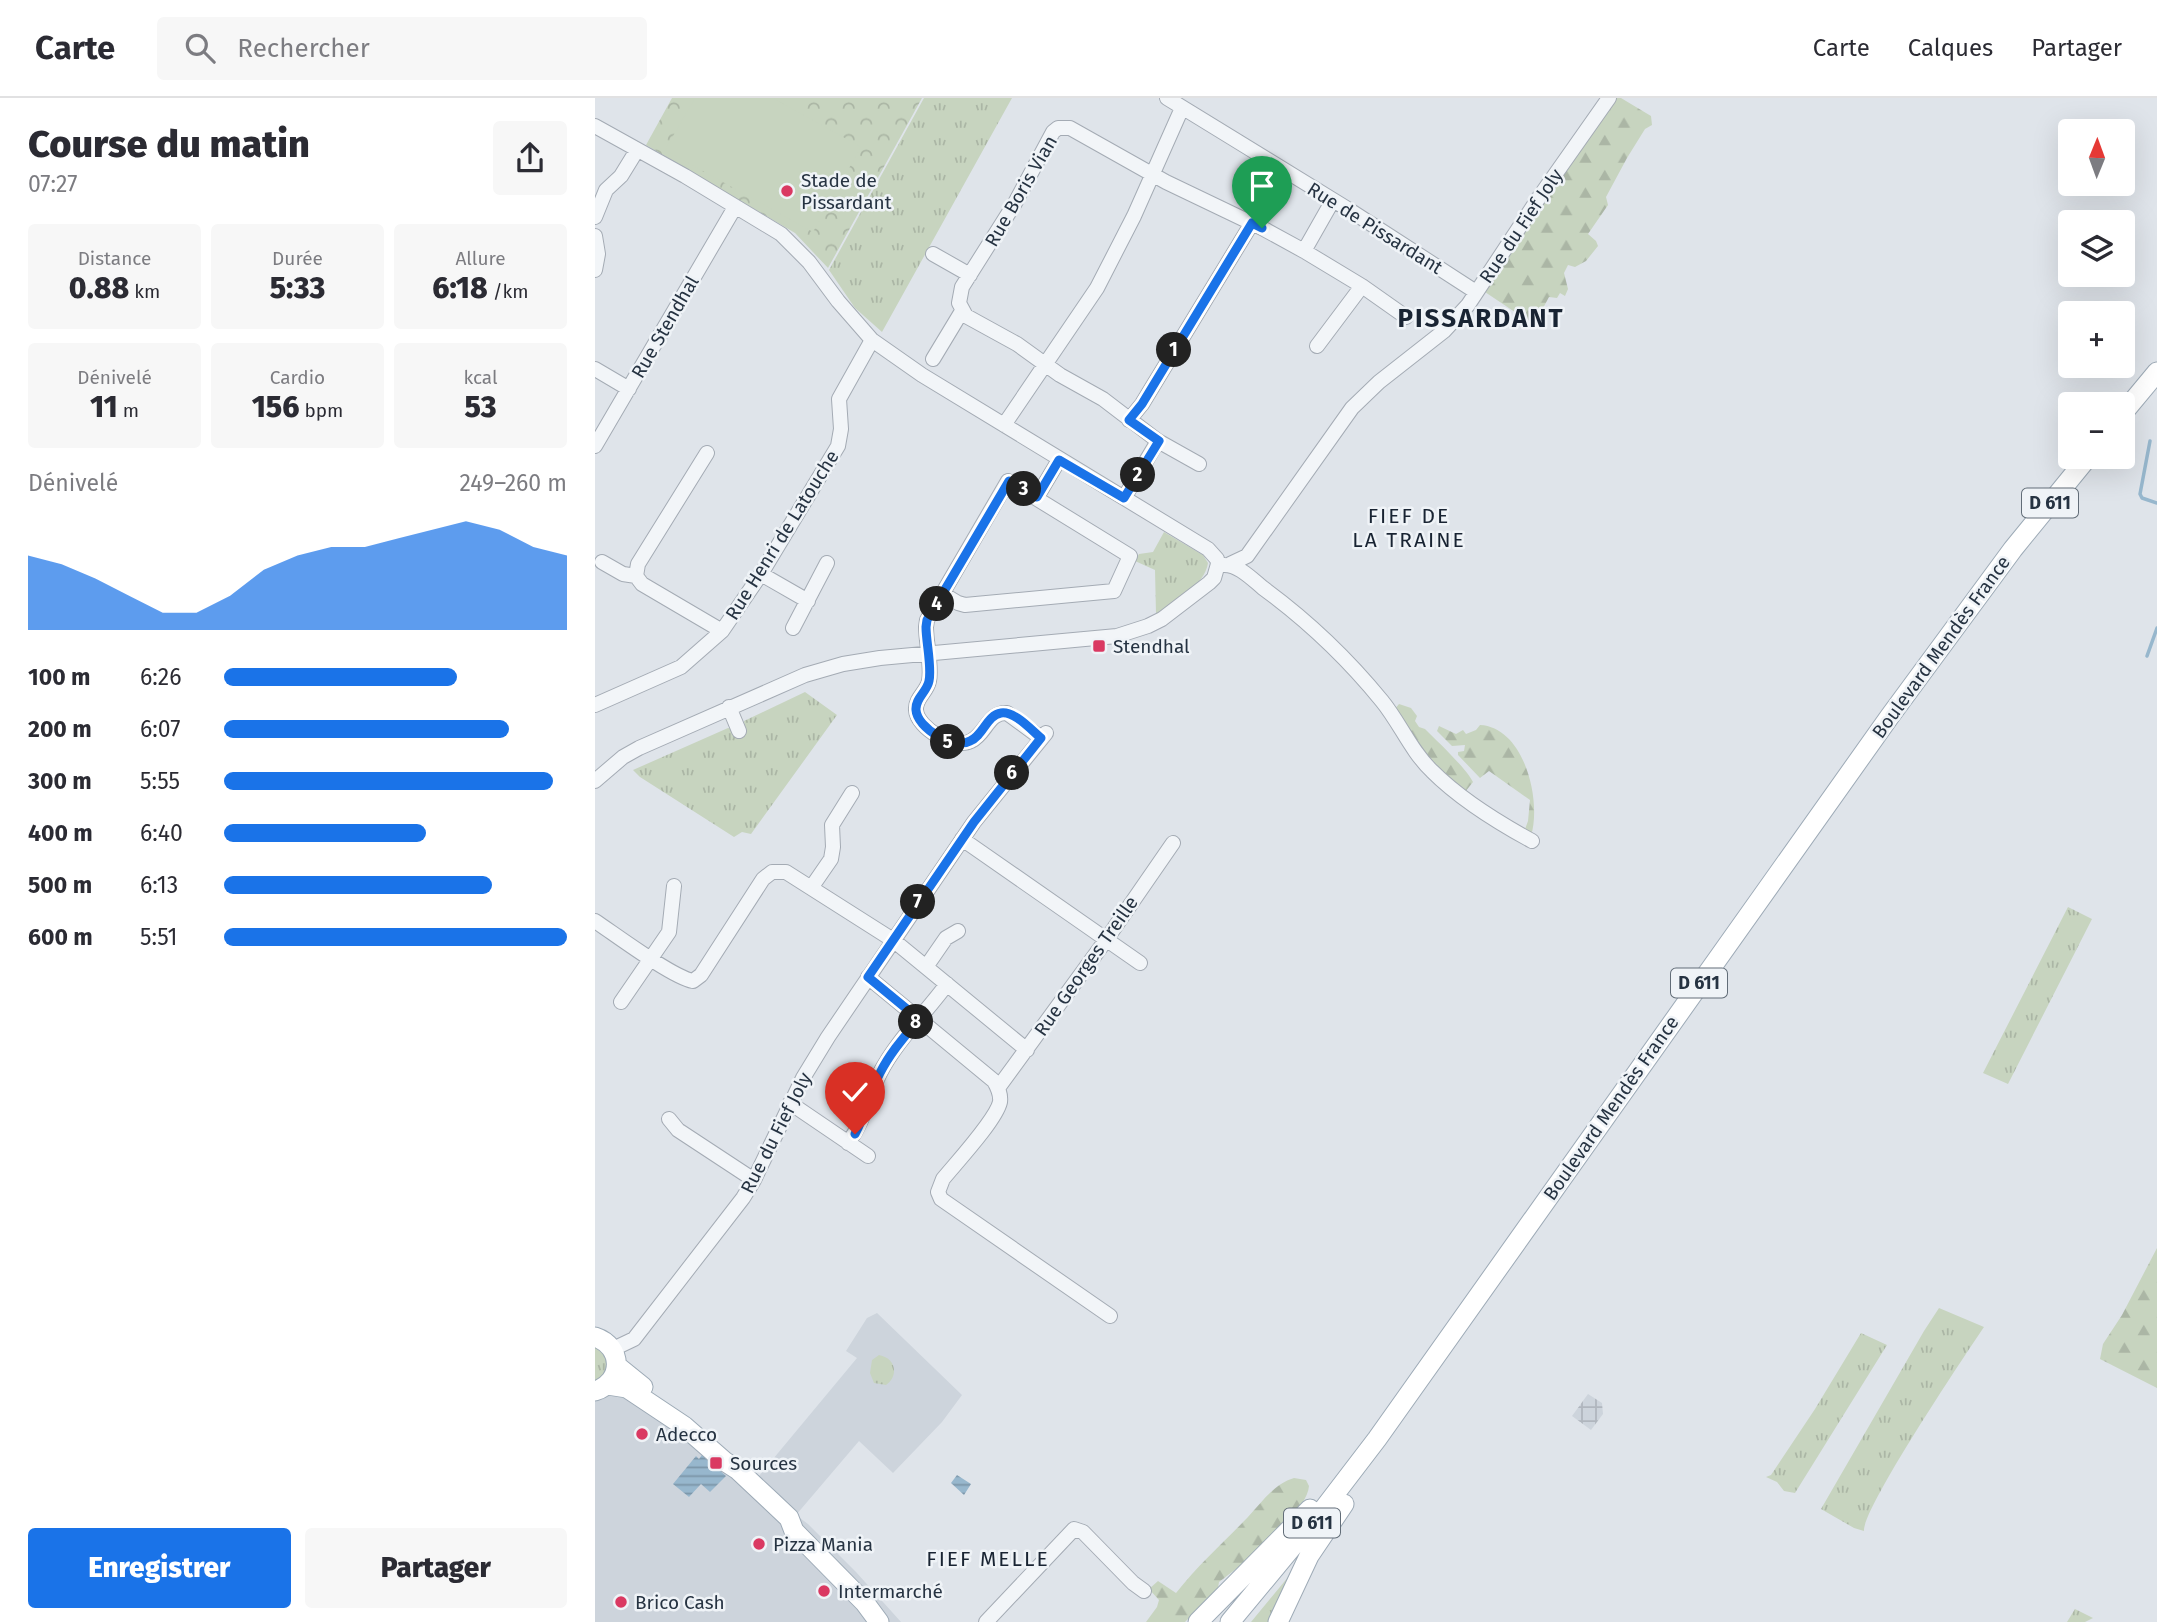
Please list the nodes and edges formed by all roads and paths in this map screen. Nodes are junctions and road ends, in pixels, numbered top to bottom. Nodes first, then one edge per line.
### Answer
1 (1167, 98) edge
2 (1609, 98) edge
3 (1182, 108) junction
4 (595, 126) edge
5 (637, 150) junction
6 (1152, 174) junction
7 (1333, 200) junction
8 (597, 207) edge
9 (734, 207) junction
10 (1252, 223) junction
11 (595, 236) edge
12 (1304, 251) junction
13 (933, 254) dead end
14 (595, 270) edge
15 (970, 275) junction
16 (1362, 286) junction
17 (1476, 292) junction
18 (962, 311) junction
19 (1406, 317) dead end
20 (872, 340) junction
21 (1317, 346) dead end
22 (933, 359) dead end
23 (1047, 365) junction
24 (595, 369) edge
25 (2157, 372) edge
26 (2157, 383) edge
27 (629, 388) junction
28 (2135, 399) edge
29 (2135, 410) edge
30 (1129, 420) junction
31 (1004, 425) junction
32 (1159, 441) junction
33 (595, 446) edge
34 (707, 453) dead end
35 (1059, 460) junction
36 (1199, 464) dead end
37 (2078, 469) edge
38 (2086, 469) edge
39 (1037, 497) junction
40 (1124, 498) junction
41 (602, 562) dead end
42 (827, 564) dead end
43 (1224, 564) junction
44 (761, 574) junction
45 (636, 576) junction
46 (943, 594) junction
47 (808, 601) junction
48 (793, 628) dead end
49 (722, 631) junction
50 (927, 653) junction
51 (595, 705) edge
52 (729, 707) junction
53 (739, 731) dead end
54 (595, 781) edge
55 (852, 793) dead end
56 (962, 839) junction
57 (1532, 841) dead end
58 (1173, 843) dead end
59 (674, 886) dead end
60 (811, 888) junction
61 (595, 921) edge
62 (958, 931) dead end
63 (893, 940) junction
64 (1106, 940) junction
65 (651, 958) junction
66 (1140, 963) dead end
67 (926, 967) junction
68 (868, 977) junction
69 (947, 984) junction
70 (621, 1002) dead end
71 (919, 1019) junction
72 (1027, 1050) junction
73 (998, 1088) junction
74 (790, 1103) junction
75 (669, 1118) dead end
76 (848, 1143) junction
77 (868, 1156) dead end
78 (754, 1181) junction
79 (1110, 1316) dead end
80 (595, 1337) edge
81 (615, 1358) junction
82 (601, 1388) edge
83 (1390, 1421) junction
84 (684, 1426) junction
85 (1373, 1456) junction
86 (1144, 1591) dead end
87 (865, 1602) junction
88 (879, 1622) edge
89 (892, 1622) edge
90 (986, 1622) edge
91 (1198, 1622) edge
92 (1230, 1622) edge
93 (1239, 1622) edge
94 (1278, 1622) edge

1 - 3 street, Rue de Pissardant
2 - 17 street, Rue du Fief Joly
3 - 6 street
3 - 7 street, Rue de Pissardant
4 - 5 street
5 - 8 street
5 - 9 street
6 - 10 street
6 - 15 street, Rue Boris Vian
6 - 23 street
7 - 12 street
7 - 17 street, Rue de Pissardant
9 - 20 street
9 - 27 street, Rue Stendhal
10 - 12 street
10 - 30 street
11 - 14 street
12 - 16 street
13 - 15 street
15 - 18 street, Rue Boris Vian
16 - 19 street
16 - 21 street
17 - 43 street, Rue du Fief Joly
18 - 22 street, Rue Boris Vian
18 - 23 street
20 - 31 street
20 - 44 street, Rue Henri de Latouche
23 - 30 street
23 - 31 street
24 - 27 street
25 - 28 main road
26 - 29 main road
27 - 33 street, Rue Stendhal
30 - 32 street
31 - 35 street
32 - 36 street
32 - 40 street
34 - 45 street
35 - 39 street
35 - 40 street
37 - 83 main road, Boulevard Mendès France / D 611
38 - 85 main road, Boulevard Mendès France / D 611
39 - 46 street
39 - 46 street
40 - 43 street
41 - 45 street
42 - 47 street
43 - 50 street, Rue du Fief Joly
43 - 57 street
44 - 47 street
44 - 49 street, Rue Henri de Latouche
45 - 49 street
46 - 50 street
47 - 48 street
49 - 51 street, Rue Henri de Latouche
50 - 52 street, Rue du Fief Joly
50 - 56 street, Rue du Fief Joly
52 - 53 street
52 - 54 street, Rue du Fief Joly
55 - 60 street
56 - 63 street, Rue du Fief Joly
56 - 64 street
58 - 64 street, Rue Georges Treille
59 - 65 street
60 - 63 street
60 - 65 street
61 - 65 street
62 - 67 street
63 - 67 street
63 - 68 street, Rue du Fief Joly
64 - 66 street
64 - 72 street, Rue Georges Treille
65 - 70 street
67 - 69 street
68 - 71 street
68 - 74 street, Rue du Fief Joly
69 - 71 street
69 - 72 street
71 - 73 street
71 - 76 street
72 - 73 street, Rue Georges Treille
73 - 79 street
74 - 76 street
74 - 78 street, Rue du Fief Joly
75 - 78 street
76 - 77 street
78 - 81 street, Rue du Fief Joly
80 - 81 main road
81 - 82 main road
81 - 84 main road
82 - 84 main road
83 - 91 main road
83 - 92 main road, Boulevard Mendès France / D 611
84 - 87 main road
85 - 93 main road, Boulevard Mendès France / D 611
85 - 94 main road
86 - 90 street
87 - 88 main road
87 - 89 main road

